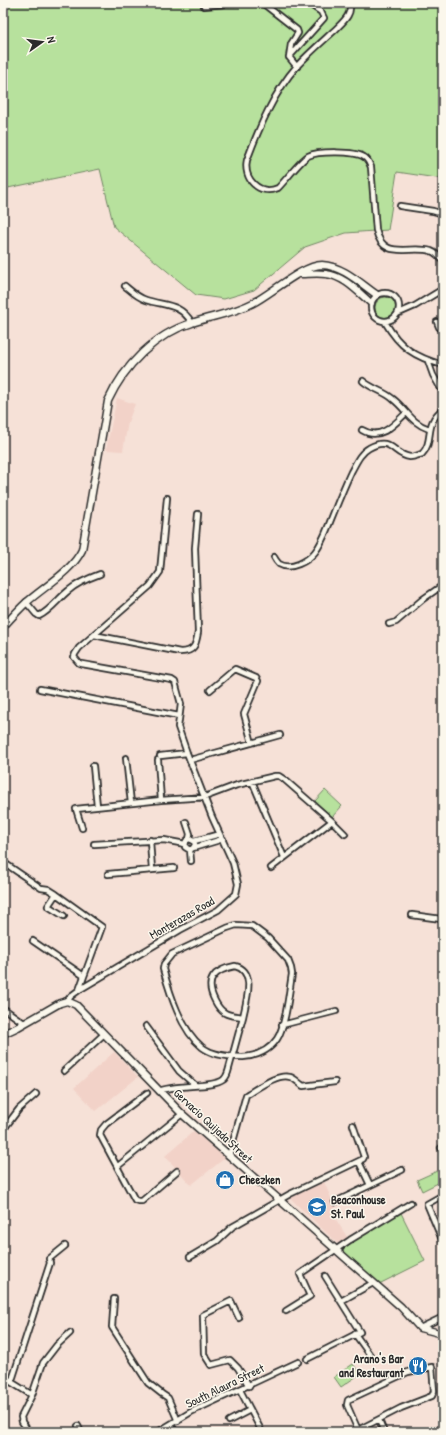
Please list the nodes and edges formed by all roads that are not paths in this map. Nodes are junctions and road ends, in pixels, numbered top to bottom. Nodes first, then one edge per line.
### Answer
1 (235, 3) edge
2 (260, 3) edge
3 (308, 3) edge
4 (349, 3) edge
5 (204, 6) dead end
6 (289, 57) junction
7 (296, 67) junction
8 (400, 206) dead end
9 (443, 214) edge
10 (443, 261) edge
11 (298, 274) junction
12 (125, 286) dead end
13 (443, 289) edge
14 (377, 295) junction
15 (371, 303) junction
16 (399, 313) junction
17 (386, 322) junction
18 (437, 322) dead end
19 (192, 323) junction
20 (443, 330) edge
21 (428, 361) junction
22 (443, 365) edge
23 (363, 381) dead end
24 (443, 392) edge
25 (443, 409) edge
26 (406, 412) junction
27 (429, 429) junction
28 (362, 430) dead end
29 (167, 498) dead end
30 (198, 514) dead end
31 (274, 557) dead end
32 (100, 574) dead end
33 (443, 585) edge
34 (26, 602) junction
35 (389, 624) dead end
36 (3, 627) edge
37 (94, 635) junction
38 (40, 689) dead end
39 (210, 690) dead end
40 (179, 716) junction
41 (280, 735) dead end
42 (252, 743) junction
43 (187, 753) junction
44 (126, 758) dead end
45 (190, 760) junction
46 (93, 766) dead end
47 (252, 781) junction
48 (205, 797) junction
49 (161, 800) junction
50 (131, 803) junction
51 (97, 806) junction
52 (332, 821) junction
53 (186, 822) dead end
54 (82, 828) dead end
55 (220, 834) junction
56 (344, 834) dead end
57 (150, 840) junction
58 (191, 840) junction
59 (222, 840) junction
60 (94, 844) dead end
61 (184, 844) junction
62 (192, 849) junction
63 (284, 857) junction
64 (191, 860) dead end
65 (3, 862) edge
66 (174, 868) dead end
67 (271, 868) dead end
68 (152, 870) junction
69 (108, 874) dead end
70 (56, 894) junction
71 (412, 915) dead end
72 (64, 916) dead end
73 (443, 921) edge
74 (33, 941) dead end
75 (84, 976) junction
76 (79, 990) junction
77 (67, 1001) junction
78 (3, 1008) edge
79 (336, 1011) dead end
80 (243, 1017) junction
81 (24, 1023) junction
82 (282, 1025) junction
83 (146, 1026) dead end
84 (3, 1034) edge
85 (104, 1034) junction
86 (232, 1056) junction
87 (64, 1071) dead end
88 (335, 1082) dead end
89 (196, 1085) junction
90 (159, 1091) junction
91 (147, 1092) dead end
92 (36, 1094) dead end
93 (182, 1114) junction
94 (353, 1125) dead end
95 (3, 1130) edge
96 (229, 1156) junction
97 (359, 1162) junction
98 (118, 1166) junction
99 (402, 1170) dead end
100 (177, 1171) dead end
101 (370, 1185) junction
102 (443, 1194) edge
103 (280, 1200) junction
104 (335, 1202) dead end
105 (411, 1203) dead end
106 (443, 1242) edge
107 (65, 1246) dead end
108 (336, 1250) junction
109 (190, 1257) dead end
110 (325, 1276) dead end
111 (373, 1283) junction
112 (114, 1299) dead end
113 (341, 1301) junction
114 (286, 1311) dead end
115 (443, 1316) edge
116 (240, 1318) dead end
117 (420, 1328) junction
118 (70, 1333) dead end
119 (355, 1334) junction
120 (443, 1334) edge
121 (370, 1355) dead end
122 (308, 1359) dead end
123 (298, 1362) dead end
124 (249, 1386) junction
125 (240, 1390) junction
126 (32, 1395) junction
127 (250, 1410) junction
128 (229, 1420) dead end
129 (378, 1420) junction
130 (178, 1421) junction
131 (172, 1425) junction
132 (78, 1426) dead end
133 (161, 1430) dead end
134 (27, 1432) edge
135 (81, 1432) edge
136 (176, 1432) edge
137 (261, 1432) edge
138 (384, 1432) edge

1 - 5 street
2 - 6 street
3 - 6 street
4 - 7 street
6 - 7 street
7 - 10 street
8 - 9 street
11 - 14 street
11 - 15 street
11 - 19 street
12 - 19 street
13 - 16 street
14 - 15 street
14 - 16 street
15 - 17 street
16 - 17 street
17 - 21 street
18 - 20 street
19 - 34 street
21 - 22 street
21 - 24 street
23 - 26 street
25 - 27 street
26 - 27 street
26 - 28 street
27 - 31 street
29 - 37 street
30 - 37 street
32 - 34 street
33 - 35 street
34 - 36 street
37 - 40 street, Monterazas Road
38 - 40 street
39 - 42 street
40 - 43 street, Monterazas Road
41 - 42 street
42 - 45 street
43 - 45 street, Monterazas Road
43 - 49 street
44 - 50 street
45 - 48 street, Monterazas Road
46 - 51 street
47 - 48 street
47 - 52 street
47 - 63 street
48 - 49 street
48 - 55 street, Monterazas Road
49 - 50 street
50 - 51 street
51 - 54 street
52 - 56 street
52 - 63 street
53 - 58 street
55 - 58 street
55 - 59 street, Monterazas Road
57 - 60 street
57 - 61 street
57 - 68 street
58 - 61 street
58 - 62 street
59 - 62 street
59 - 76 street, Monterazas Road
61 - 62 street
62 - 64 street
63 - 67 street
65 - 70 street
66 - 68 street
68 - 69 street
70 - 72 street
70 - 75 street
71 - 73 street
74 - 75 street
75 - 76 street
76 - 77 street, Monterazas Road
77 - 81 street
77 - 85 street, Gervacio Quijada Street
78 - 81 street
79 - 82 street
80 - 80 street
80 - 86 street
81 - 84 street
82 - 86 street
82 - 86 street
83 - 89 street
85 - 87 street
85 - 90 street, Gervacio Quijada Street
86 - 89 street
88 - 96 street
89 - 90 street
90 - 93 street, Gervacio Quijada Street
91 - 98 street
92 - 95 street
93 - 96 street, Gervacio Quijada Street
93 - 98 street
94 - 97 street
96 - 103 street, Gervacio Quijada Street
97 - 101 street
97 - 103 street
98 - 100 street
99 - 101 street
101 - 104 street
102 - 106 street
103 - 108 street, Gervacio Quijada Street
103 - 109 street
105 - 108 street
107 - 126 street
108 - 111 street, Gervacio Quijada Street
108 - 114 street
110 - 113 street
111 - 113 street
111 - 117 street, Gervacio Quijada Street
112 - 130 street
113 - 119 street
115 - 117 street
116 - 124 street
117 - 120 street
118 - 126 street
119 - 121 street
119 - 122 street
123 - 124 street, South Alaura Street
124 - 125 street, South Alaura Street
125 - 127 street
125 - 130 street, South Alaura Street
126 - 134 street
127 - 128 street
127 - 137 street
129 - 129 street
129 - 138 street
130 - 131 street, South Alaura Street
131 - 133 street, South Alaura Street
131 - 136 street
132 - 135 street

